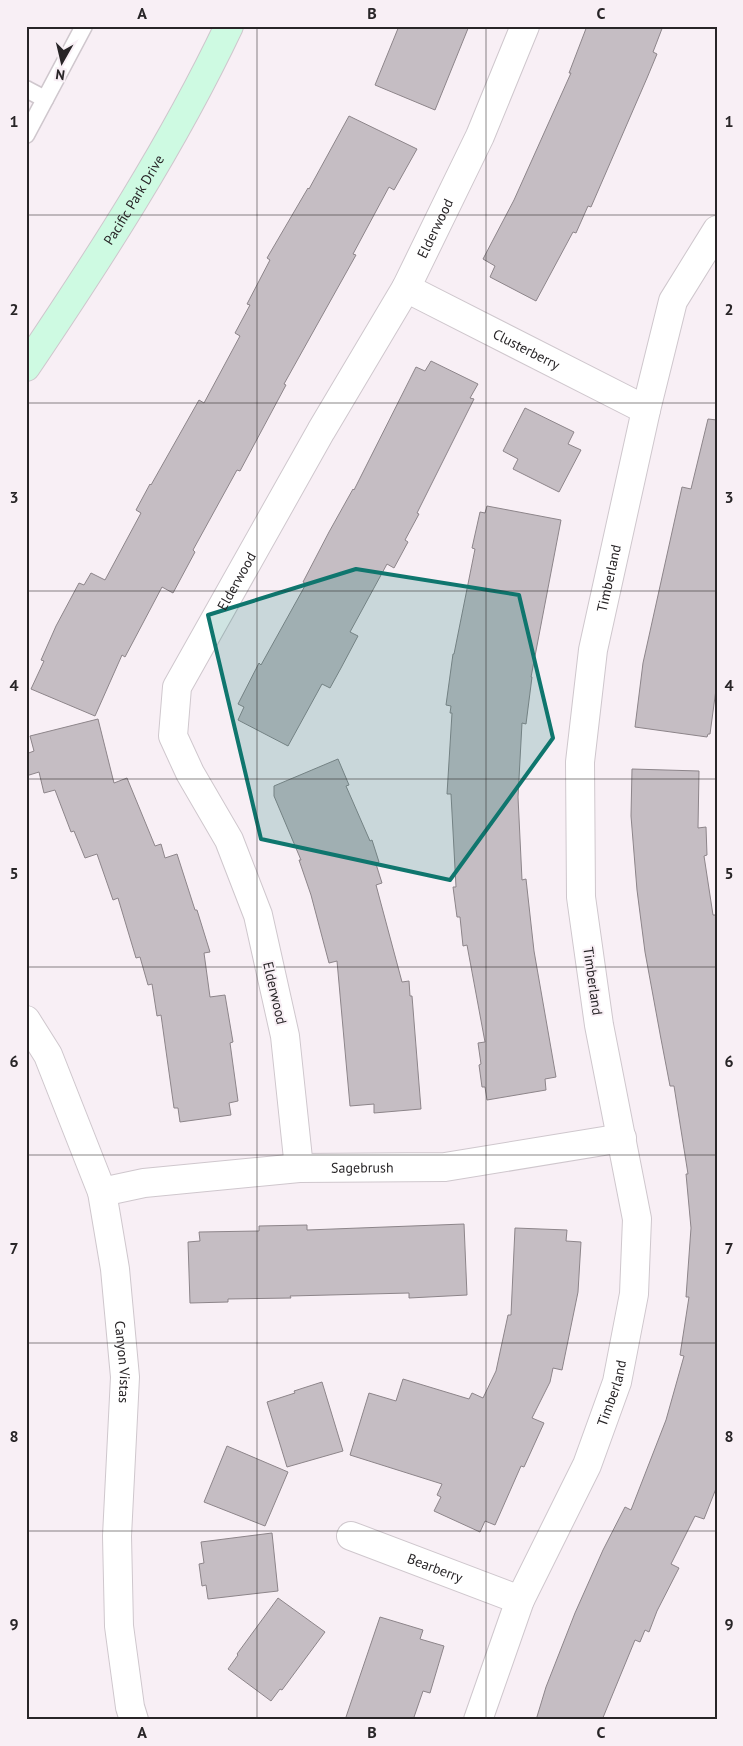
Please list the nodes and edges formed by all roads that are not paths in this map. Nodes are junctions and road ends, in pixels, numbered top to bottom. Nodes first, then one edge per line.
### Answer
1 (84, 26) edge
2 (229, 26) edge
3 (525, 26) edge
4 (26, 89) edge
5 (45, 99) junction
6 (26, 135) edge
7 (717, 230) edge
8 (406, 288) junction
9 (26, 366) edge
10 (646, 410) junction
11 (26, 1020) edge
12 (622, 1138) junction
13 (299, 1168) junction
14 (102, 1192) junction
15 (351, 1536) dead end
16 (520, 1600) junction
17 (134, 1720) edge
18 (478, 1720) edge

1 - 5 lane
2 - 9 main road, Pacific Park Drive
3 - 8 street, Elderwood
4 - 5 lane
5 - 6 lane
7 - 10 street, Timberland
8 - 10 street, Clusterberry
8 - 13 street, Elderwood
10 - 12 street, Timberland
11 - 14 street, Canyon Vistas
12 - 13 street, Sagebrush
12 - 16 street, Timberland
13 - 14 street, Sagebrush
14 - 17 street, Canyon Vistas
15 - 16 street, Bearberry
16 - 18 street, Timberland

